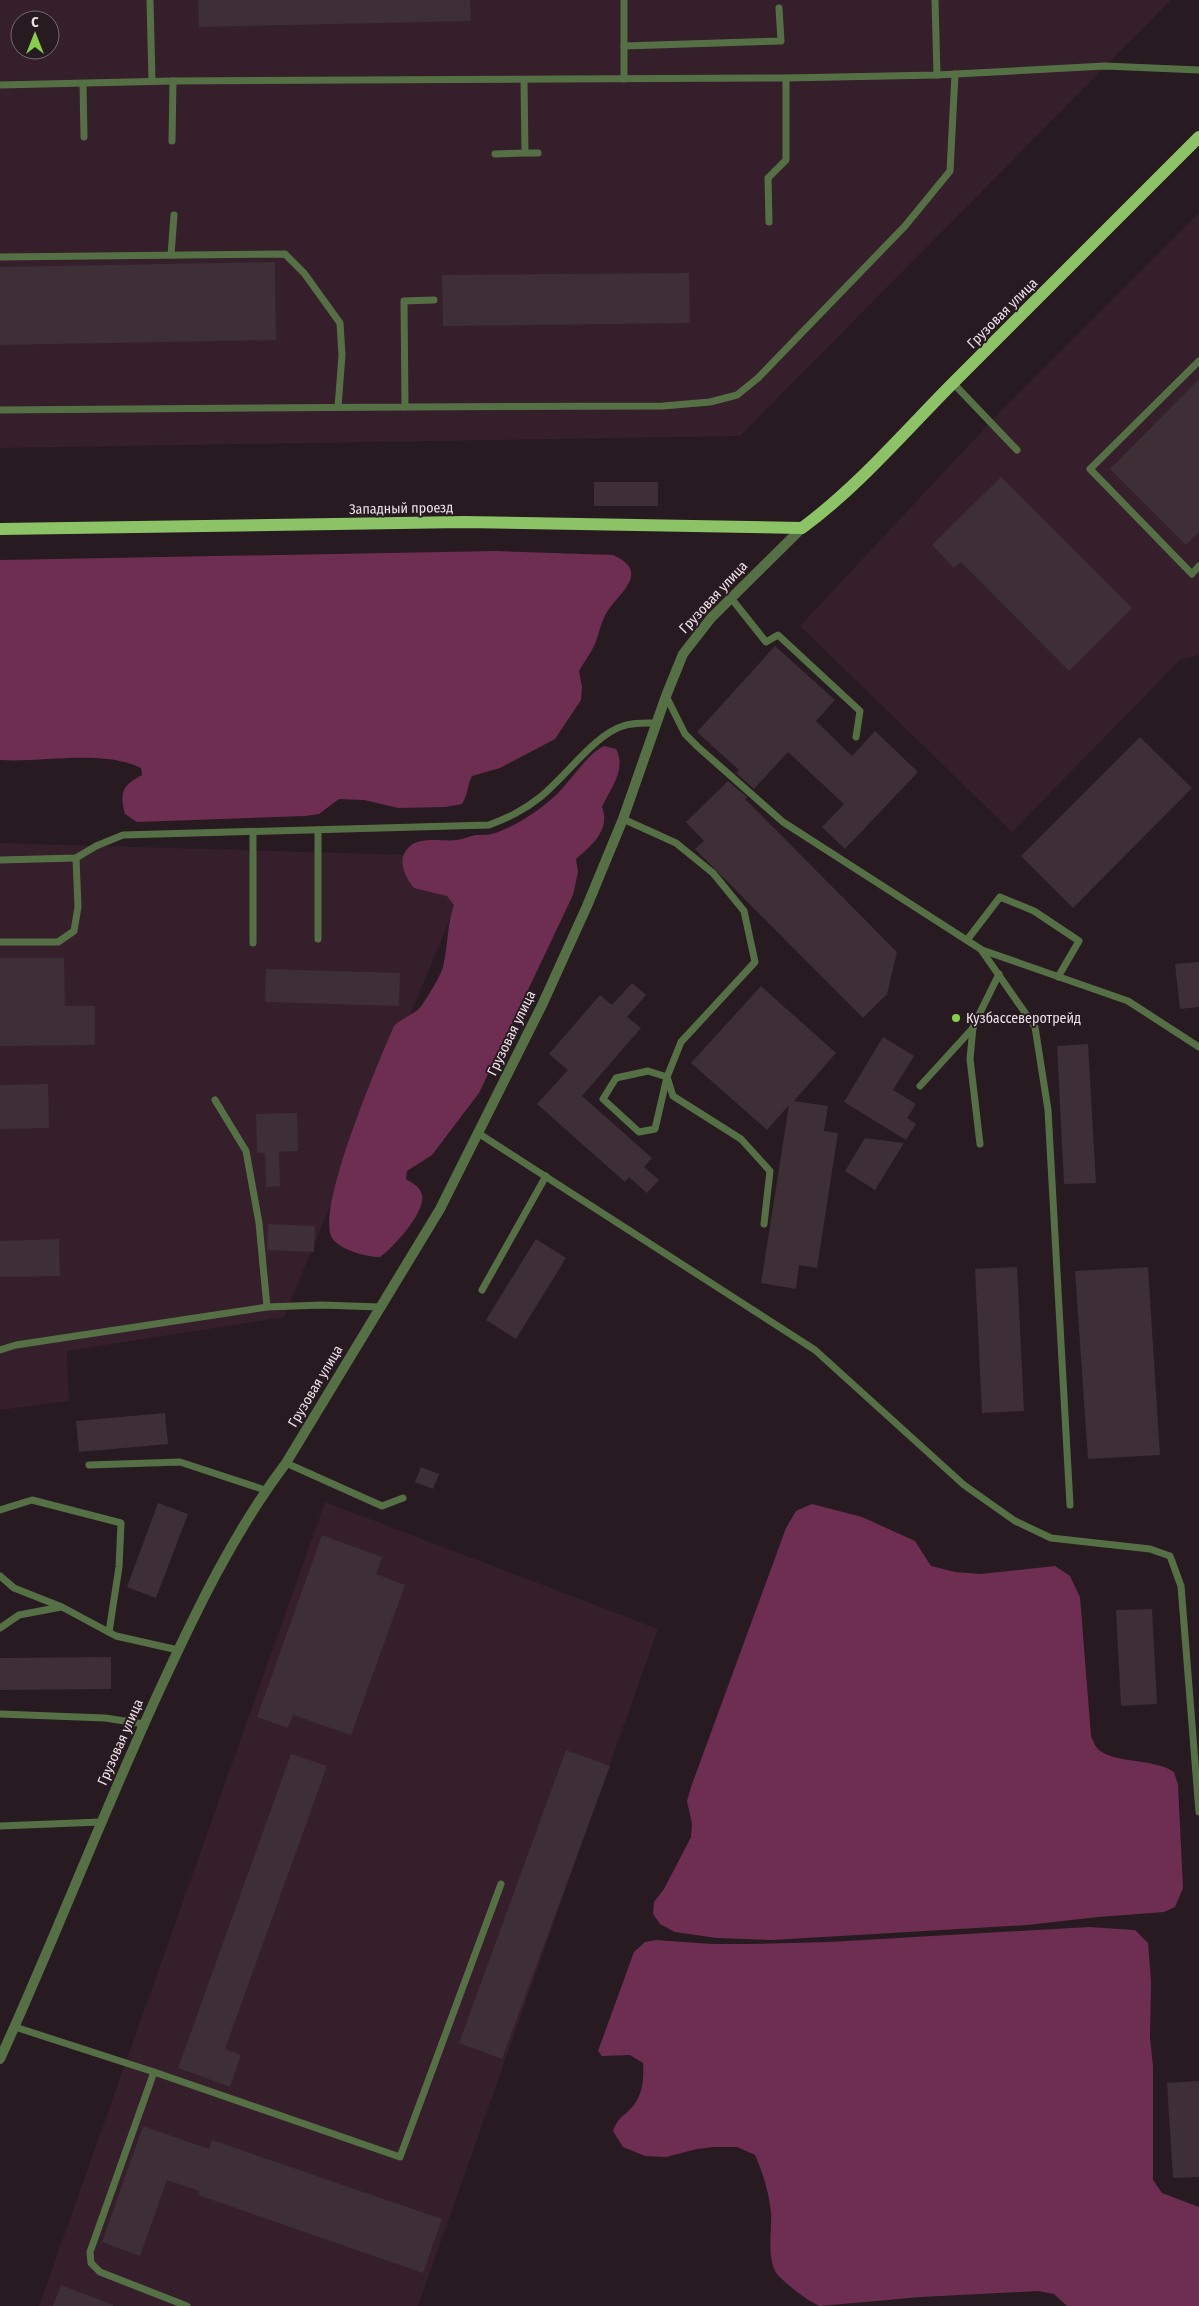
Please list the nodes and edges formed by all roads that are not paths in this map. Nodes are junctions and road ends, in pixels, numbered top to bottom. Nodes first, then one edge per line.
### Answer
1 (150, 0) edge
2 (624, 0) edge
3 (935, 0) edge
4 (779, 8) dead end
5 (624, 46) junction
6 (1199, 70) edge
7 (955, 74) junction
8 (937, 75) junction
9 (786, 78) junction
10 (624, 79) junction
11 (173, 81) junction
12 (524, 81) junction
13 (152, 82) junction
14 (84, 84) junction
15 (0, 85) edge
16 (84, 137) dead end
17 (1199, 138) edge
18 (172, 140) dead end
19 (525, 153) junction
20 (538, 153) dead end
21 (495, 154) dead end
22 (174, 215) dead end
23 (768, 222) dead end
24 (171, 254) junction
25 (0, 258) edge
26 (434, 300) dead end
27 (1199, 361) edge
28 (953, 383) junction
29 (405, 406) junction
30 (338, 407) junction
31 (0, 410) edge
32 (1017, 450) dead end
33 (802, 528) junction
34 (0, 529) edge
35 (1199, 566) edge
36 (731, 598) junction
37 (666, 696) junction
38 (657, 723) junction
39 (856, 737) dead end
40 (623, 819) junction
41 (318, 830) junction
42 (253, 832) junction
43 (76, 858) junction
44 (0, 860) edge
45 (318, 939) dead end
46 (967, 940) junction
47 (0, 942) edge
48 (253, 943) dead end
49 (982, 950) junction
50 (999, 974) junction
51 (1058, 977) junction
52 (973, 1028) junction
53 (1199, 1047) edge
54 (667, 1077) junction
55 (920, 1086) dead end
56 (215, 1100) dead end
57 (478, 1133) junction
58 (980, 1144) dead end
59 (546, 1176) junction
60 (764, 1224) dead end
61 (482, 1290) dead end
62 (267, 1307) junction
63 (380, 1307) junction
64 (0, 1350) edge
65 (286, 1463) junction
66 (89, 1465) dead end
67 (265, 1490) junction
68 (403, 1498) dead end
69 (1070, 1505) dead end
70 (0, 1510) edge
71 (0, 1576) edge
72 (62, 1606) junction
73 (0, 1628) edge
74 (109, 1632) junction
75 (178, 1650) junction
76 (0, 1714) edge
77 (144, 1724) junction
78 (1199, 1812) edge
79 (100, 1822) junction
80 (0, 1826) edge
81 (501, 1884) dead end
82 (15, 2027) junction
83 (0, 2059) edge
84 (154, 2072) junction
85 (187, 2306) edge

1 - 13 lane
2 - 5 lane
3 - 8 lane
4 - 5 lane
5 - 10 lane
6 - 7 lane
7 - 8 lane
7 - 29 lane
8 - 9 lane
9 - 10 lane
9 - 23 lane
10 - 12 lane
11 - 12 lane
11 - 13 lane
11 - 18 lane
12 - 19 lane
13 - 14 lane
14 - 15 lane
14 - 16 lane
17 - 28 main road, Грузовая улица
19 - 20 lane
19 - 21 lane
22 - 24 lane
24 - 25 lane
24 - 30 lane
26 - 29 lane
27 - 35 lane
28 - 32 lane
28 - 33 main road, Грузовая улица
29 - 30 lane
30 - 31 lane
33 - 34 main road, Западный проезд
33 - 36 street, Грузовая улица
36 - 37 street, Грузовая улица
36 - 39 lane
37 - 38 street, Грузовая улица
37 - 46 lane
38 - 40 street, Грузовая улица
38 - 41 lane
40 - 54 lane
40 - 57 street, Грузовая улица
41 - 42 lane
41 - 45 lane
42 - 43 lane
42 - 48 lane
43 - 44 lane
43 - 47 lane
46 - 49 lane
46 - 51 lane
49 - 50 lane
49 - 51 lane
50 - 52 lane
50 - 69 lane
51 - 53 lane
52 - 55 lane
52 - 58 lane
54 - 54 lane
54 - 60 lane
56 - 62 lane
57 - 59 lane
57 - 63 street, Грузовая улица
59 - 61 lane
59 - 78 lane
62 - 63 lane
62 - 64 lane
63 - 65 street, Грузовая улица
65 - 67 street, Грузовая улица
65 - 68 lane
66 - 67 lane
67 - 75 street, Грузовая улица
70 - 74 lane
71 - 72 lane
72 - 73 lane
72 - 74 lane
74 - 75 lane
75 - 77 street, Грузовая улица
76 - 77 lane
77 - 79 street, Грузовая улица
79 - 80 lane
79 - 82 street, Грузовая улица
81 - 84 lane
82 - 83 street, Грузовая улица
82 - 84 lane
84 - 85 lane

